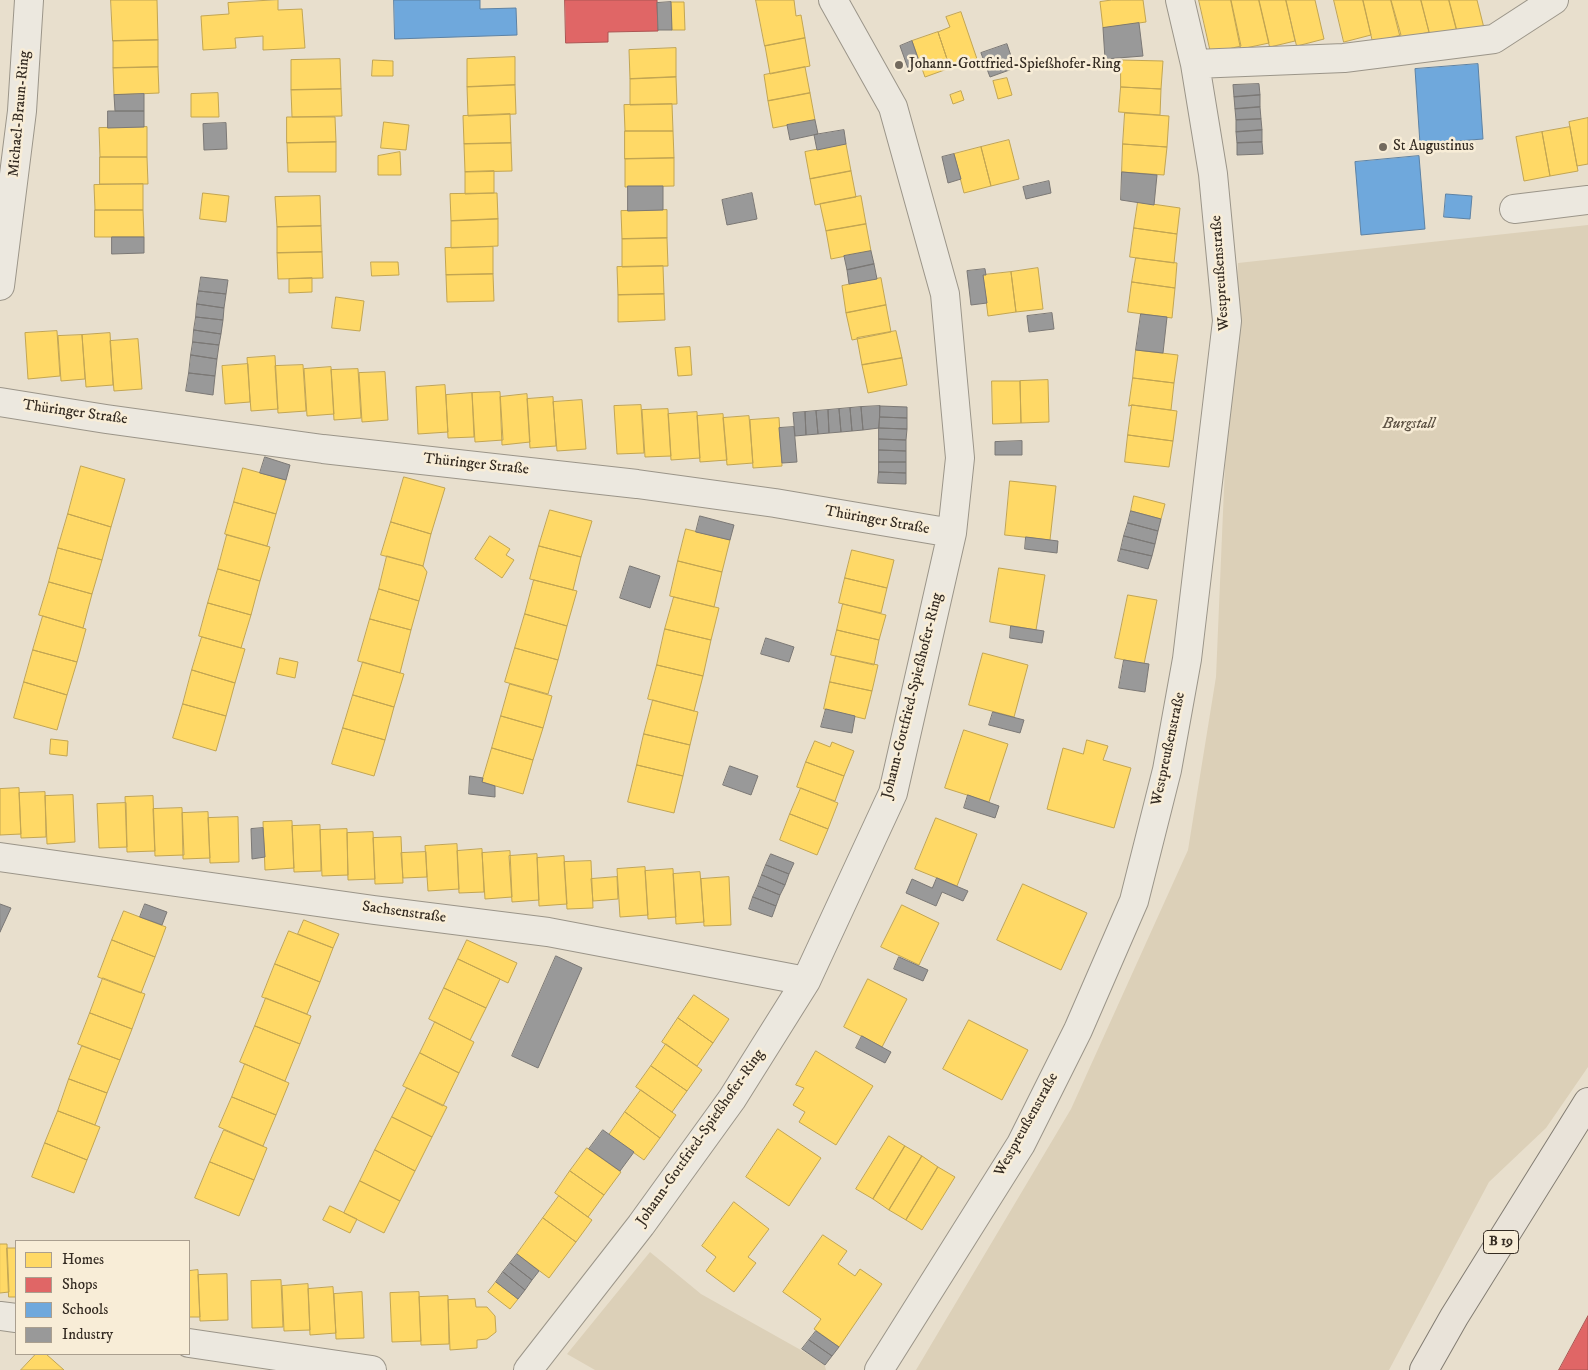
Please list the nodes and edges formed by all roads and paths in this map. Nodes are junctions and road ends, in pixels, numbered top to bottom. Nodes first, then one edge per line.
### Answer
1 (29, 0) edge
2 (833, 0) edge
3 (1180, 0) edge
4 (1554, 0) edge
5 (1195, 64) junction
6 (1588, 200) edge
7 (1514, 209) dead end
8 (0, 286) edge
9 (0, 402) edge
10 (952, 533) junction
11 (0, 857) edge
12 (806, 981) junction
13 (1584, 1109) edge
14 (0, 1316) edge
15 (15, 1318) edge
16 (190, 1343) edge
17 (372, 1370) edge
18 (528, 1370) edge
19 (879, 1370) edge
20 (1424, 1370) edge

1 - 8 street, Michael-Braun-Ring
2 - 10 street, Johann-Gottfried-Spießhofer-Ring
3 - 5 street, Westpreußenstraße
4 - 5 street
5 - 19 street, Westpreußenstraße
6 - 7 street
9 - 10 street, Thüringer Straße
10 - 12 street, Johann-Gottfried-Spießhofer-Ring
11 - 12 street, Sachsenstraße
12 - 18 street, Johann-Gottfried-Spießhofer-Ring
13 - 20 highway, B 19
14 - 15 street
16 - 17 street

